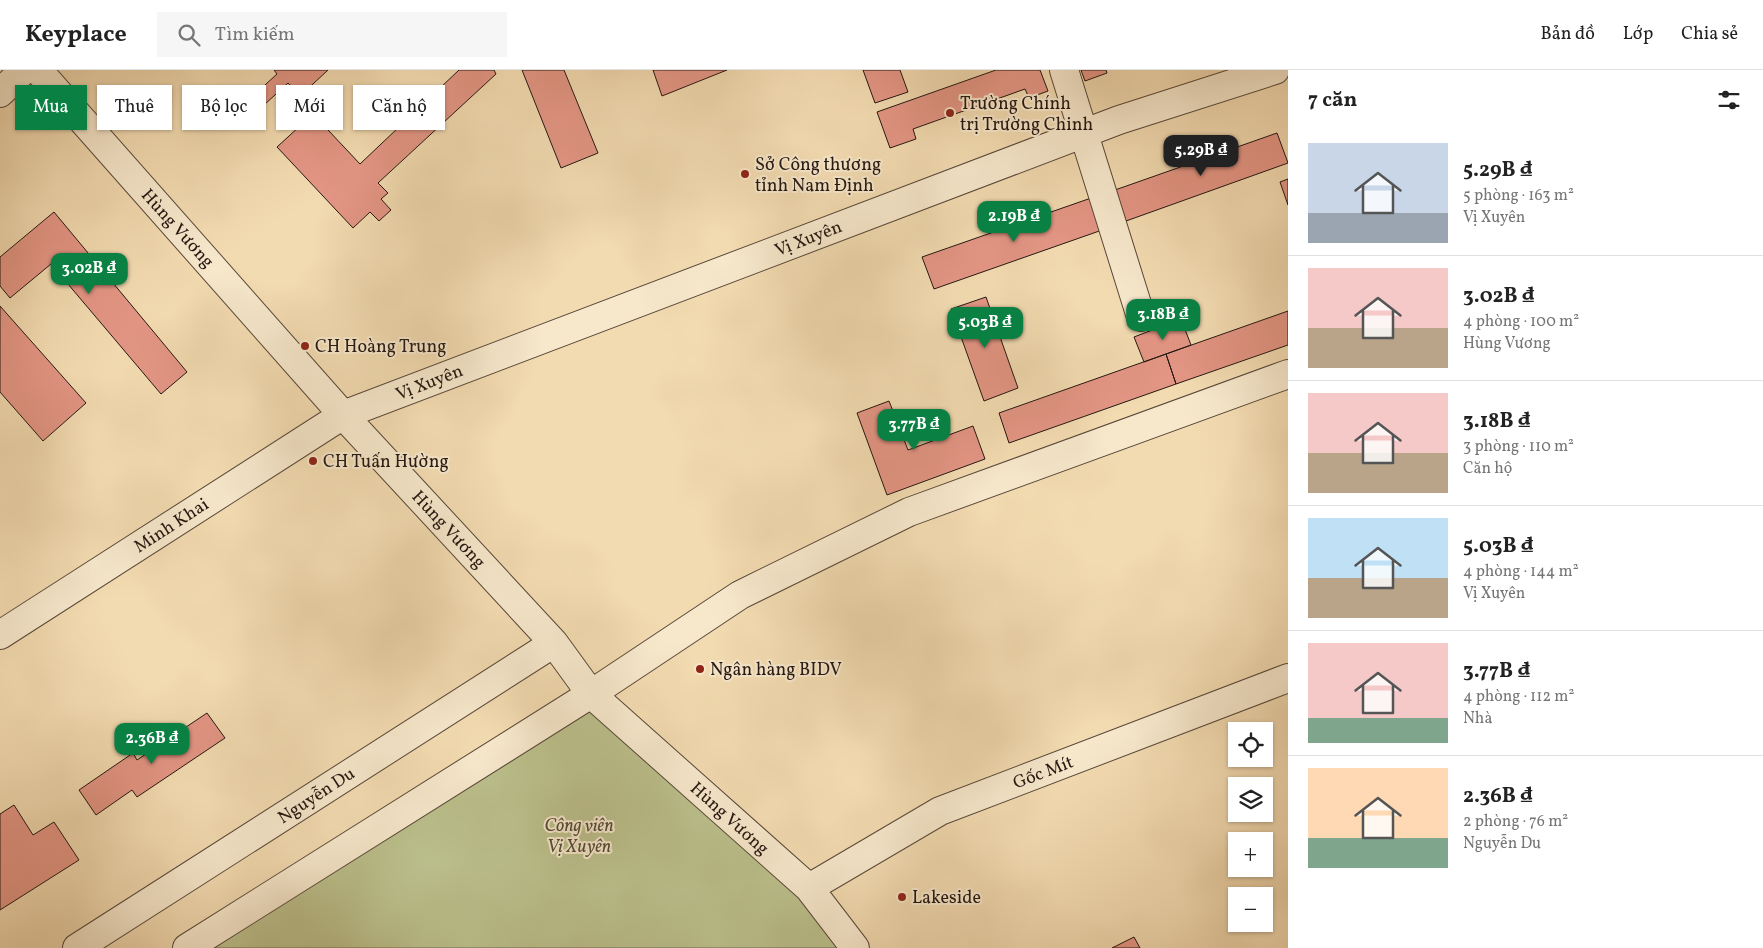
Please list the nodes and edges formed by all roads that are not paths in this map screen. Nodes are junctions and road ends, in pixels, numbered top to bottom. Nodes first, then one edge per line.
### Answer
1 (24, 70) edge
2 (38, 70) edge
3 (1064, 70) edge
4 (1275, 70) edge
5 (0, 93) edge
6 (1084, 133) junction
7 (1141, 317) dead end
8 (1288, 374) edge
9 (343, 415) junction
10 (0, 635) edge
11 (554, 643) junction
12 (1288, 678) edge
13 (591, 694) junction
14 (808, 888) junction
15 (77, 948) edge
16 (187, 948) edge
17 (855, 948) edge

1 - 5 street
2 - 9 street, Hùng Vương
3 - 6 street
4 - 6 street, Vị Xuyên
6 - 7 street
6 - 9 street, Vị Xuyên
8 - 13 street
9 - 10 street, Minh Khai
9 - 11 street, Hùng Vương
11 - 13 street, Hùng Vương
11 - 15 street, Nguyễn Du
12 - 14 street, Gốc Mít
13 - 14 street, Hùng Vương
13 - 16 street
14 - 17 street, Hùng Vương

